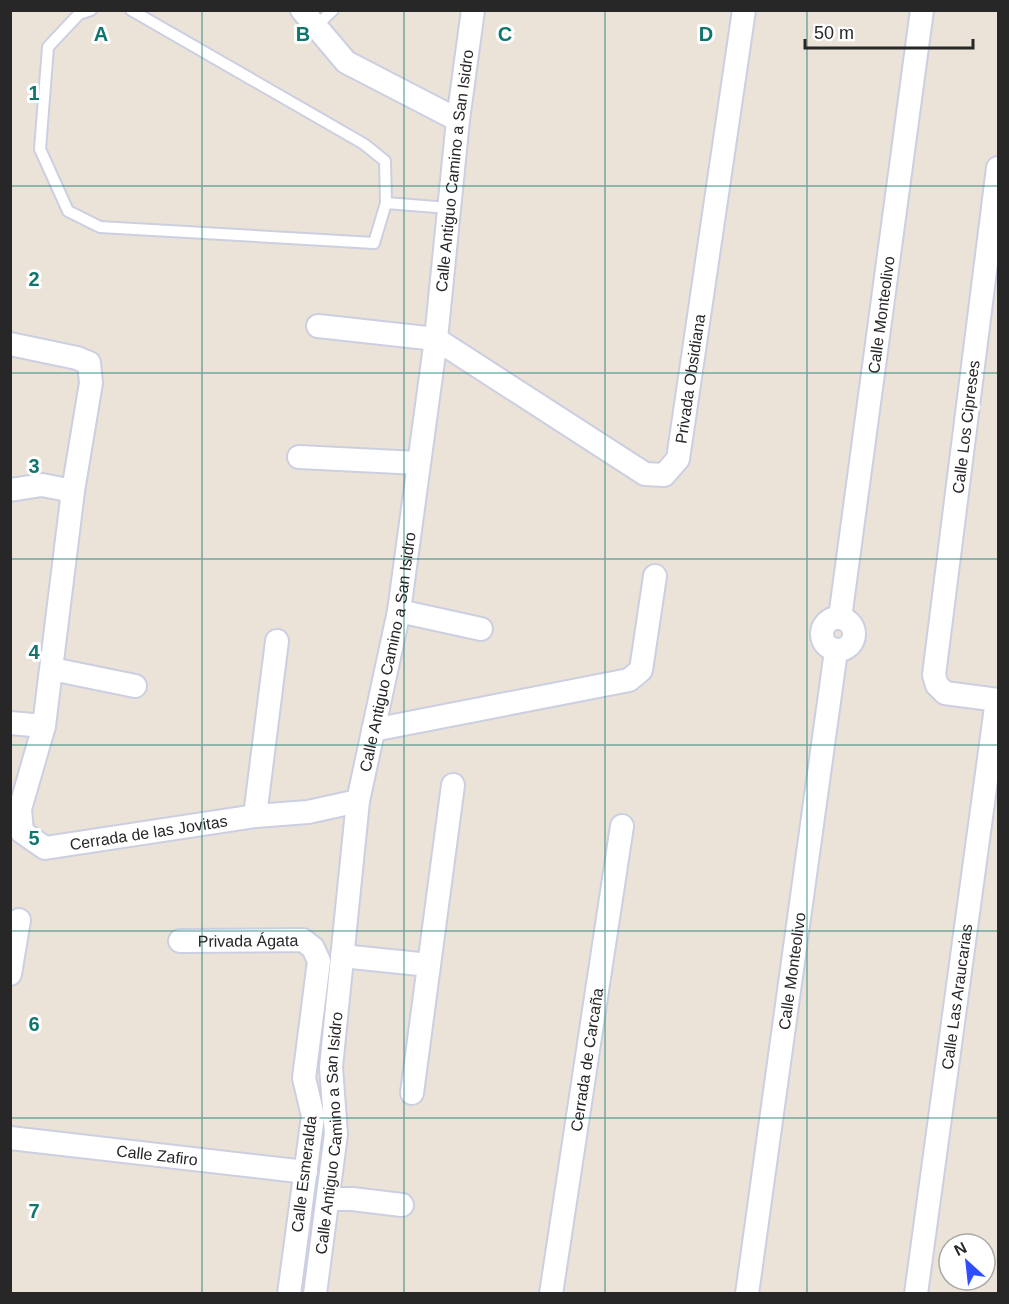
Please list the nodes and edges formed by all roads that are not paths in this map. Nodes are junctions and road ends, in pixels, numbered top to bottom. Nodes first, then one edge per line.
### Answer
1 (91, 10) edge
2 (131, 10) edge
3 (333, 10) edge
4 (473, 10) edge
5 (744, 10) edge
6 (922, 10) edge
7 (309, 18) edge
8 (458, 120) junction
9 (999, 168) edge
10 (386, 203) junction
11 (449, 208) junction
12 (318, 326) dead end
13 (436, 339) junction
14 (10, 344) edge
15 (299, 457) dead end
16 (418, 463) junction
17 (10, 490) edge
18 (73, 491) junction
19 (655, 576) dead end
20 (399, 611) junction
21 (481, 629) dead end
22 (277, 641) dead end
23 (52, 669) junction
24 (135, 686) dead end
25 (998, 700) edge
26 (10, 723) edge
27 (44, 726) junction
28 (373, 730) junction
29 (453, 785) dead end
30 (358, 801) junction
31 (255, 816) junction
32 (622, 826) dead end
33 (20, 920) dead end
34 (180, 941) dead end
35 (313, 948) joint
36 (342, 956) junction
37 (429, 965) junction
38 (10, 974) edge
39 (412, 1094) dead end
40 (10, 1138) edge
41 (306, 1172) junction
42 (328, 1199) junction
43 (402, 1205) dead end
44 (289, 1293) edge
45 (315, 1293) edge
46 (551, 1293) edge
47 (747, 1293) edge
48 (916, 1293) edge

1 - 10 lane
2 - 10 lane
3 - 7 lane
4 - 8 street, Calle Antiguo Camino a San Isidro
5 - 13 street, Privada Obsidiana
6 - 47 street, Calle Monteolivo
7 - 8 street
8 - 11 street, Calle Antiguo Camino a San Isidro
9 - 25 street, Calle Los Cipreses
10 - 11 lane
11 - 13 street, Calle Antiguo Camino a San Isidro
12 - 13 street
13 - 16 street, Calle Antiguo Camino a San Isidro
14 - 18 street, Cerrada de las Jovitas
15 - 16 street
16 - 20 street, Calle Antiguo Camino a San Isidro
17 - 18 street
18 - 23 street, Cerrada de las Jovitas
19 - 28 street
20 - 21 street
20 - 28 street, Calle Antiguo Camino a San Isidro
22 - 31 street
23 - 24 street
23 - 27 street, Cerrada de las Jovitas
25 - 48 street, Calle Las Araucarias
26 - 27 street
27 - 31 street, Cerrada de las Jovitas
28 - 30 street, Calle Antiguo Camino a San Isidro
29 - 37 street
30 - 31 street, Cerrada de las Jovitas
30 - 36 street, Calle Antiguo Camino a San Isidro
32 - 46 street, Cerrada de Carcaña
33 - 38 street
34 - 35 street, Privada Ágata
35 - 41 street, Calle Esmeralda
36 - 37 street
36 - 42 street, Calle Antiguo Camino a San Isidro
37 - 39 street
40 - 41 street, Calle Zafiro
41 - 44 street, Calle Esmeralda
42 - 43 street
42 - 45 street, Calle Antiguo Camino a San Isidro

